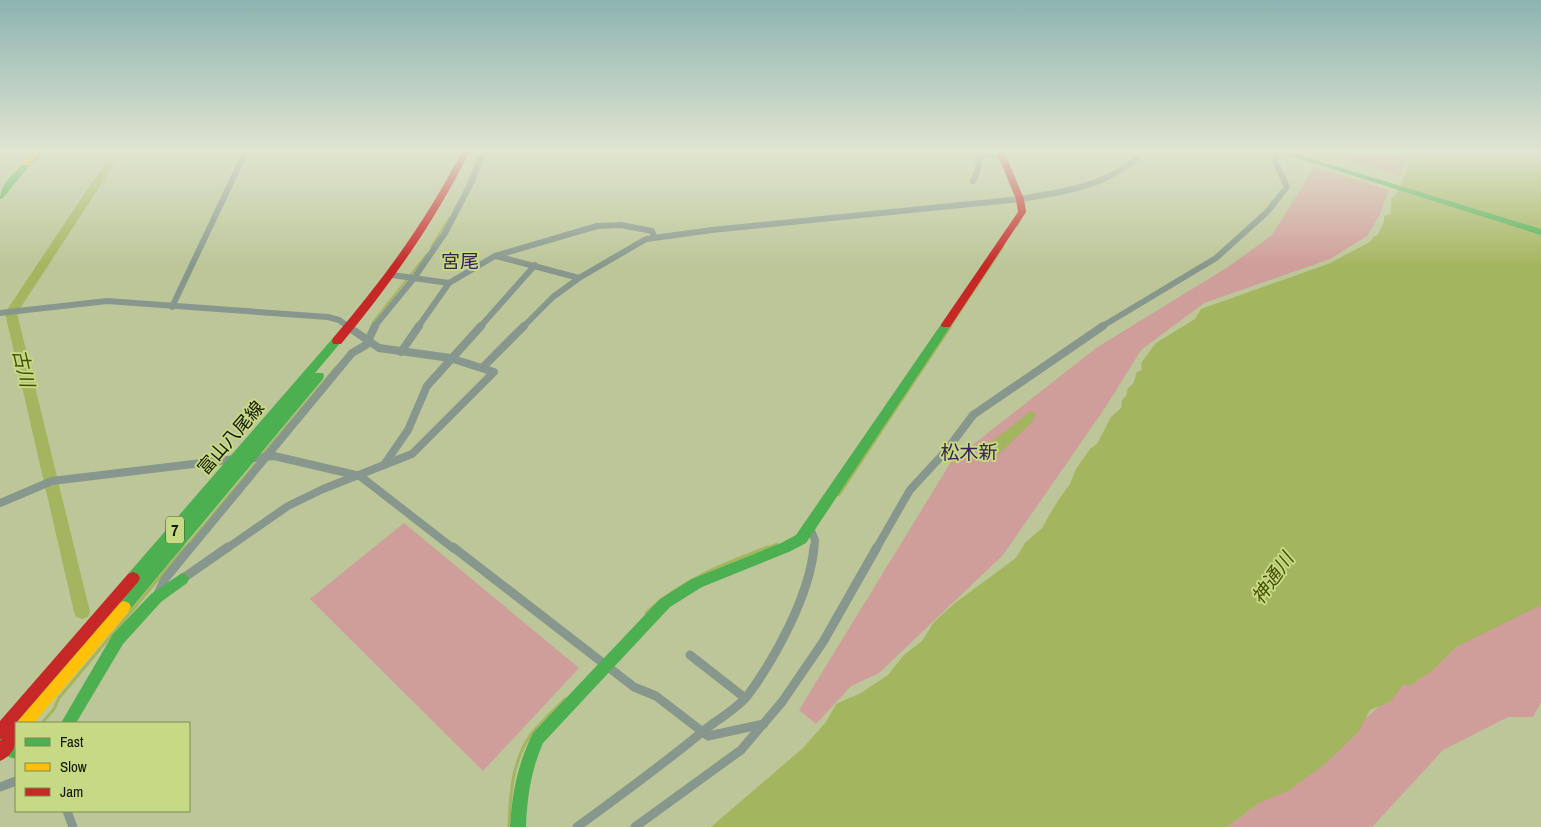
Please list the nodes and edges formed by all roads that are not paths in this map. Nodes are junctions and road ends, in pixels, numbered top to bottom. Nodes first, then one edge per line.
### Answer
1 (227, 190) edge
2 (448, 190) edge
3 (456, 190) edge
4 (468, 190) edge
5 (1016, 190) edge
6 (1071, 190) edge
7 (1285, 190) edge
8 (1411, 190) edge
9 (1422, 190) edge
10 (1020, 199) junction
11 (1541, 225) edge
12 (1541, 232) edge
13 (654, 236) junction
14 (495, 256) junction
15 (535, 265) junction
16 (397, 276) junction
17 (414, 278) junction
18 (579, 278) junction
19 (449, 284) junction
20 (172, 307) junction
21 (0, 313) edge
22 (352, 330) junction
23 (370, 342) junction
24 (400, 352) junction
25 (450, 358) junction
26 (482, 368) junction
27 (267, 457) junction
28 (235, 459) junction
29 (249, 459) junction
30 (383, 466) junction
31 (360, 476) junction
32 (0, 503) edge
33 (810, 528) junction
34 (182, 579) joint
35 (156, 598) junction
36 (690, 655) dead end
37 (606, 664) junction
38 (745, 698) junction
39 (26, 722) edge
40 (69, 722) edge
41 (764, 724) junction
42 (0, 732) edge
43 (702, 733) junction
44 (15, 734) edge
45 (1, 749) edge
46 (15, 751) edge
47 (15, 781) edge
48 (0, 788) edge
49 (67, 812) edge
50 (74, 827) edge
51 (518, 827) edge
52 (576, 827) edge
53 (635, 827) edge

1 - 20 street
2 - 16 main road, 富山八尾線 / 7
3 - 16 main road, 富山八尾線 / 7
4 - 17 street
5 - 10 main road
6 - 10 street
7 - 41 street
8 - 12 main road
9 - 11 main road
10 - 13 street
10 - 33 main road
13 - 14 street
13 - 18 street
14 - 15 street
14 - 19 street
15 - 18 street
15 - 25 street
16 - 17 street
16 - 22 main road, 富山八尾線 / 7
17 - 19 street
17 - 23 street
18 - 26 street
19 - 24 street
20 - 21 street
20 - 22 street
22 - 23 street
22 - 28 main road, 富山八尾線 / 7
22 - 29 main road, 富山八尾線 / 7
23 - 24 street
23 - 27 street
24 - 25 street
25 - 26 street
25 - 30 street
26 - 30 street
27 - 29 street
27 - 31 street
27 - 35 street
28 - 29 street
28 - 32 street
28 - 42 main road, 富山八尾線 / 7
29 - 39 main road, 富山八尾線 / 7
30 - 31 street
31 - 34 street
31 - 37 street
33 - 37 main road
33 - 38 street
34 - 35 main road
35 - 40 main road
36 - 38 street
37 - 43 street
37 - 51 main road
38 - 43 street
41 - 43 street
41 - 53 street
43 - 52 street
44 - 45 main road
45 - 46 main road
47 - 48 street
49 - 50 street

